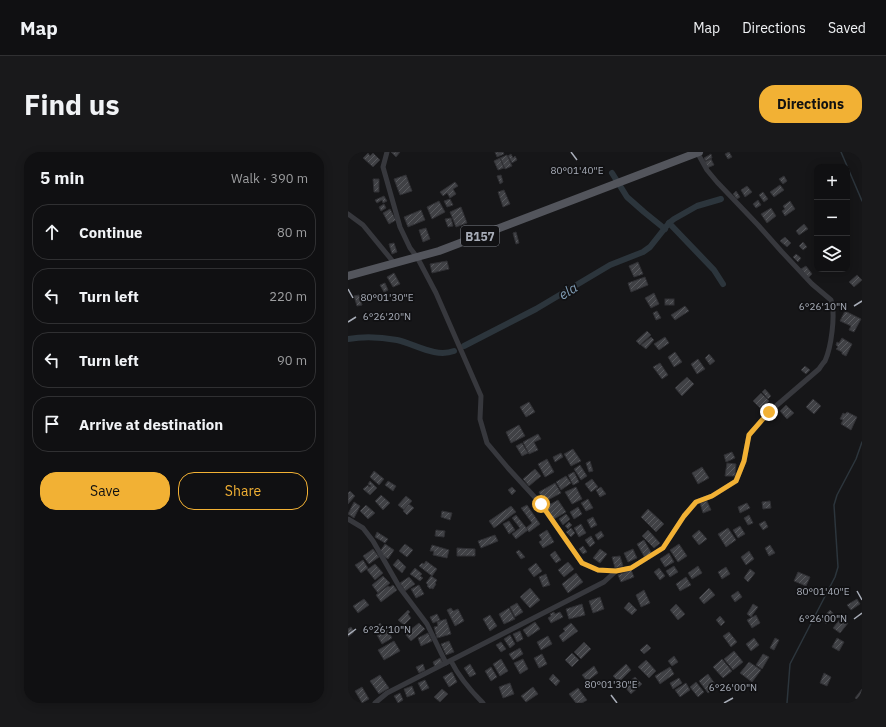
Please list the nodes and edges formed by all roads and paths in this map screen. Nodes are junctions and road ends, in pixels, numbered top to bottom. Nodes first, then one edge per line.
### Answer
1 (388, 152) edge
2 (698, 152) edge
3 (348, 214) edge
4 (417, 257) junction
5 (395, 264) junction
6 (348, 276) edge
7 (348, 519) edge
8 (616, 571) junction
9 (448, 662) junction
10 (375, 703) edge
11 (483, 703) edge

1 - 4 street
2 - 4 main road, B157
2 - 8 street
3 - 5 street
4 - 5 main road, B157
4 - 8 street
5 - 6 main road, B157
7 - 9 street
8 - 9 street
9 - 10 street
9 - 11 street

